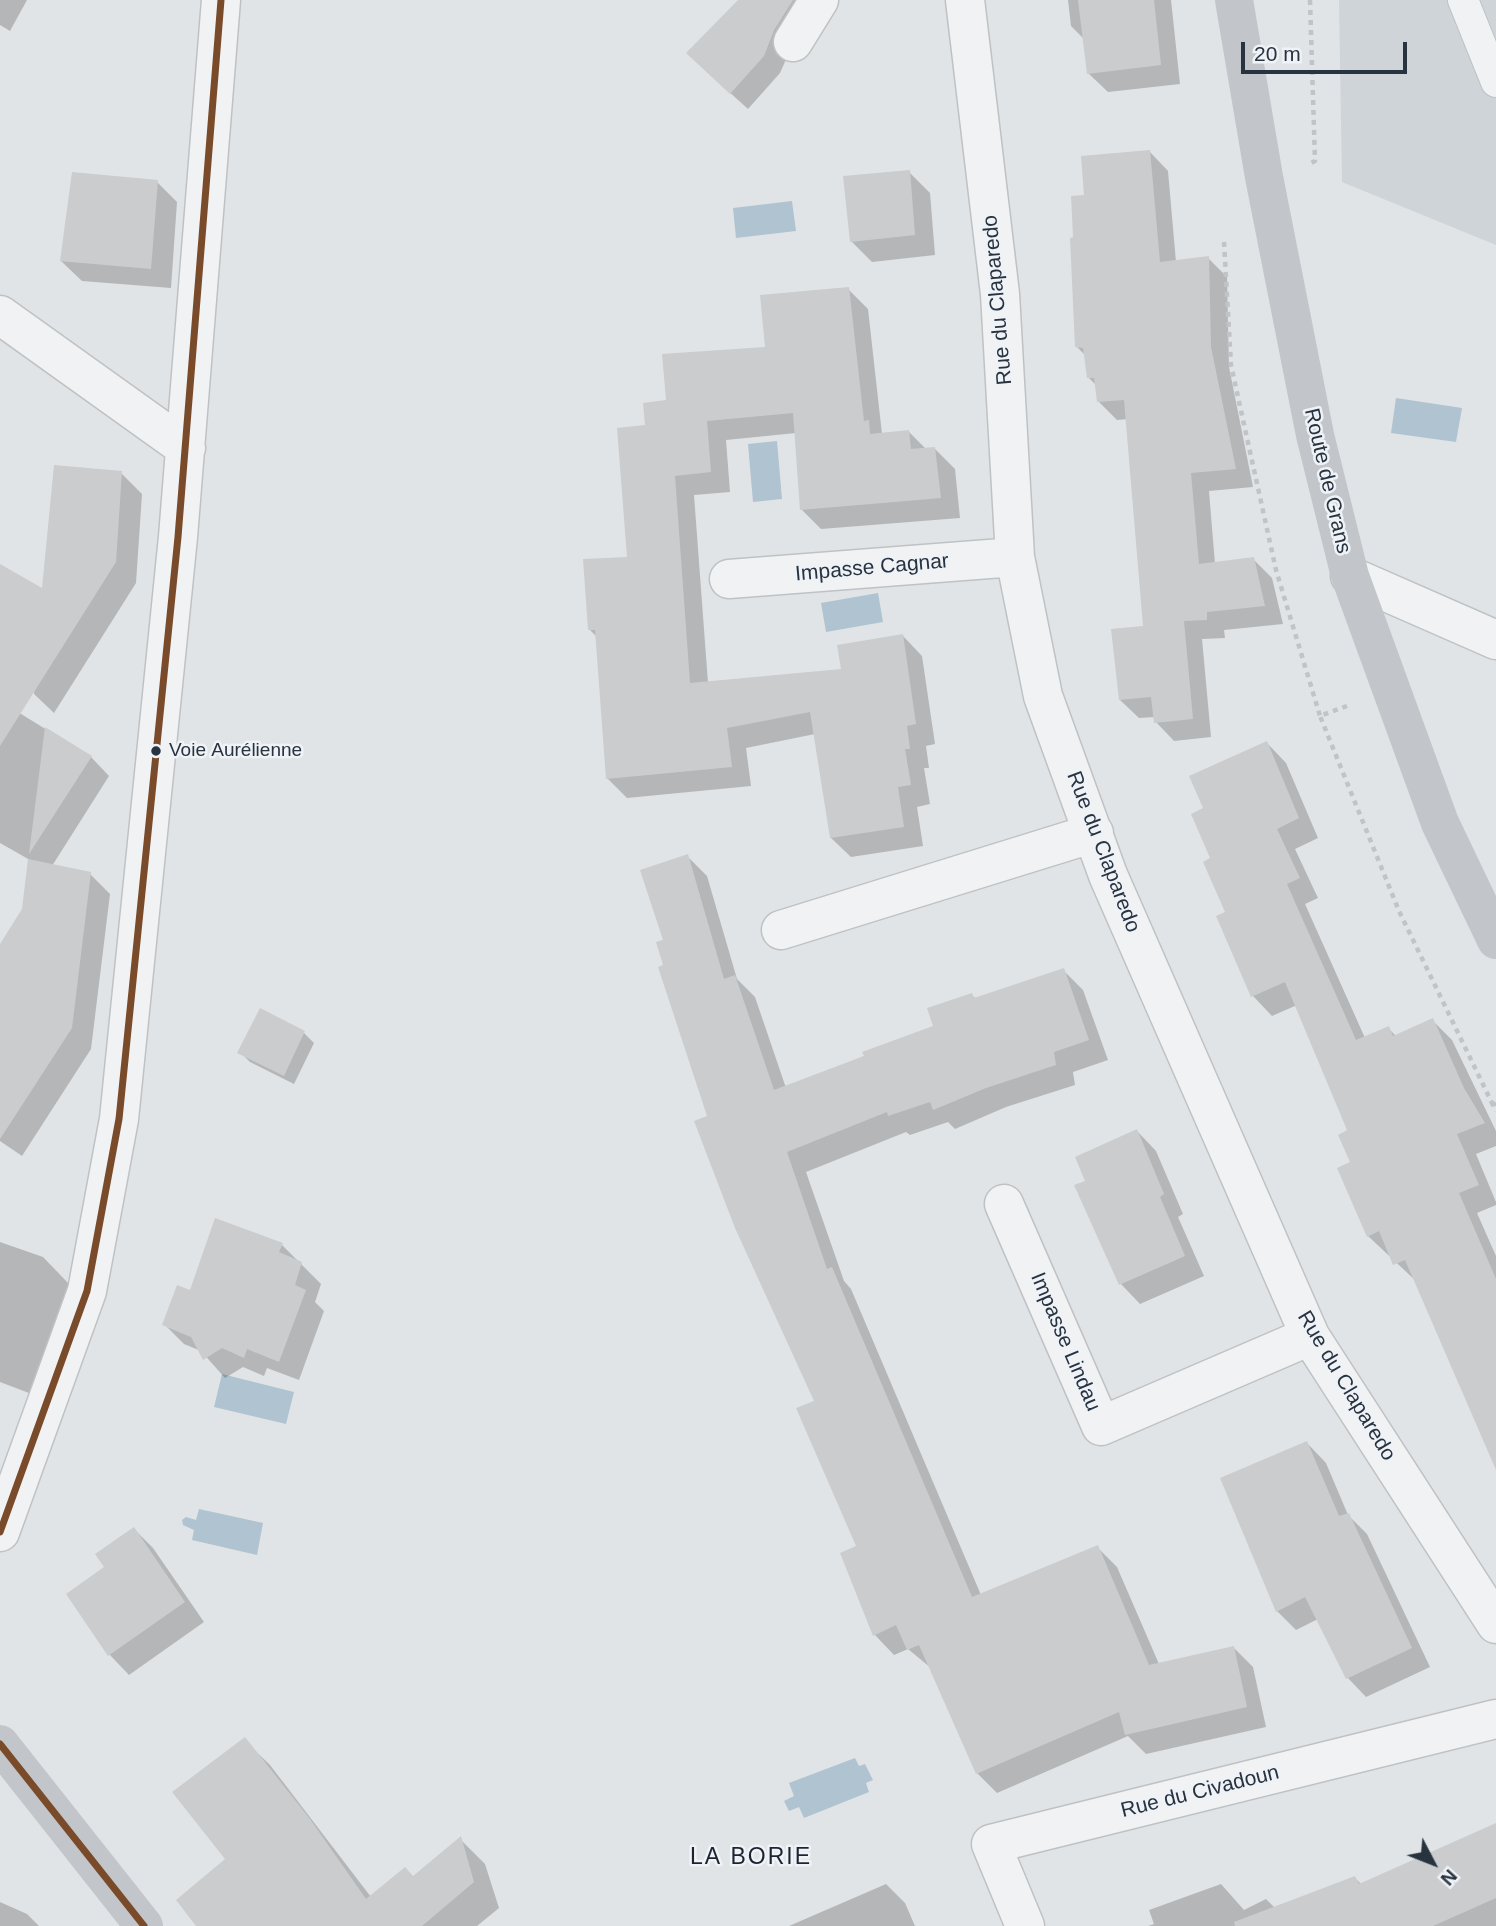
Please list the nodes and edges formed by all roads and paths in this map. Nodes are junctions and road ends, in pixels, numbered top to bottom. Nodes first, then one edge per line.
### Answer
1 (221, 0) edge
2 (819, 0) edge
3 (965, 0) edge
4 (1234, 0) edge
5 (1310, 0) edge
6 (1463, 0) edge
7 (793, 42) dead end
8 (1496, 82) edge
9 (1306, 165) dead end
10 (1224, 230) dead end
11 (0, 315) edge
12 (186, 448) junction
13 (1015, 557) junction
14 (1350, 576) junction
15 (729, 579) dead end
16 (1496, 640) edge
17 (1392, 690) junction
18 (1320, 716) junction
19 (1094, 833) junction
20 (780, 930) dead end
21 (1496, 940) edge
22 (1494, 1104) edge
23 (1496, 1111) edge
24 (1004, 1204) dead end
25 (1310, 1336) junction
26 (0, 1532) edge
27 (1496, 1624) edge
28 (1496, 1719) edge
29 (0, 1744) edge
30 (144, 1926) edge
31 (1024, 1926) edge

1 - 12 street
2 - 7 street
3 - 13 street, Rue du Claparedo
4 - 14 street, Route de Grans
5 - 9 path
6 - 8 lane
10 - 18 path
11 - 12 street
12 - 26 street
13 - 15 street, Impasse Cagnar
13 - 19 street, Rue du Claparedo
14 - 16 street
14 - 17 street, Route de Grans
17 - 18 path
17 - 21 street, Route de Grans
18 - 22 path
19 - 20 street
19 - 25 street, Rue du Claparedo
22 - 23 path
24 - 25 street, Impasse Lindau
25 - 27 street, Rue du Claparedo
28 - 31 street, Rue du Civadoun
29 - 30 street

